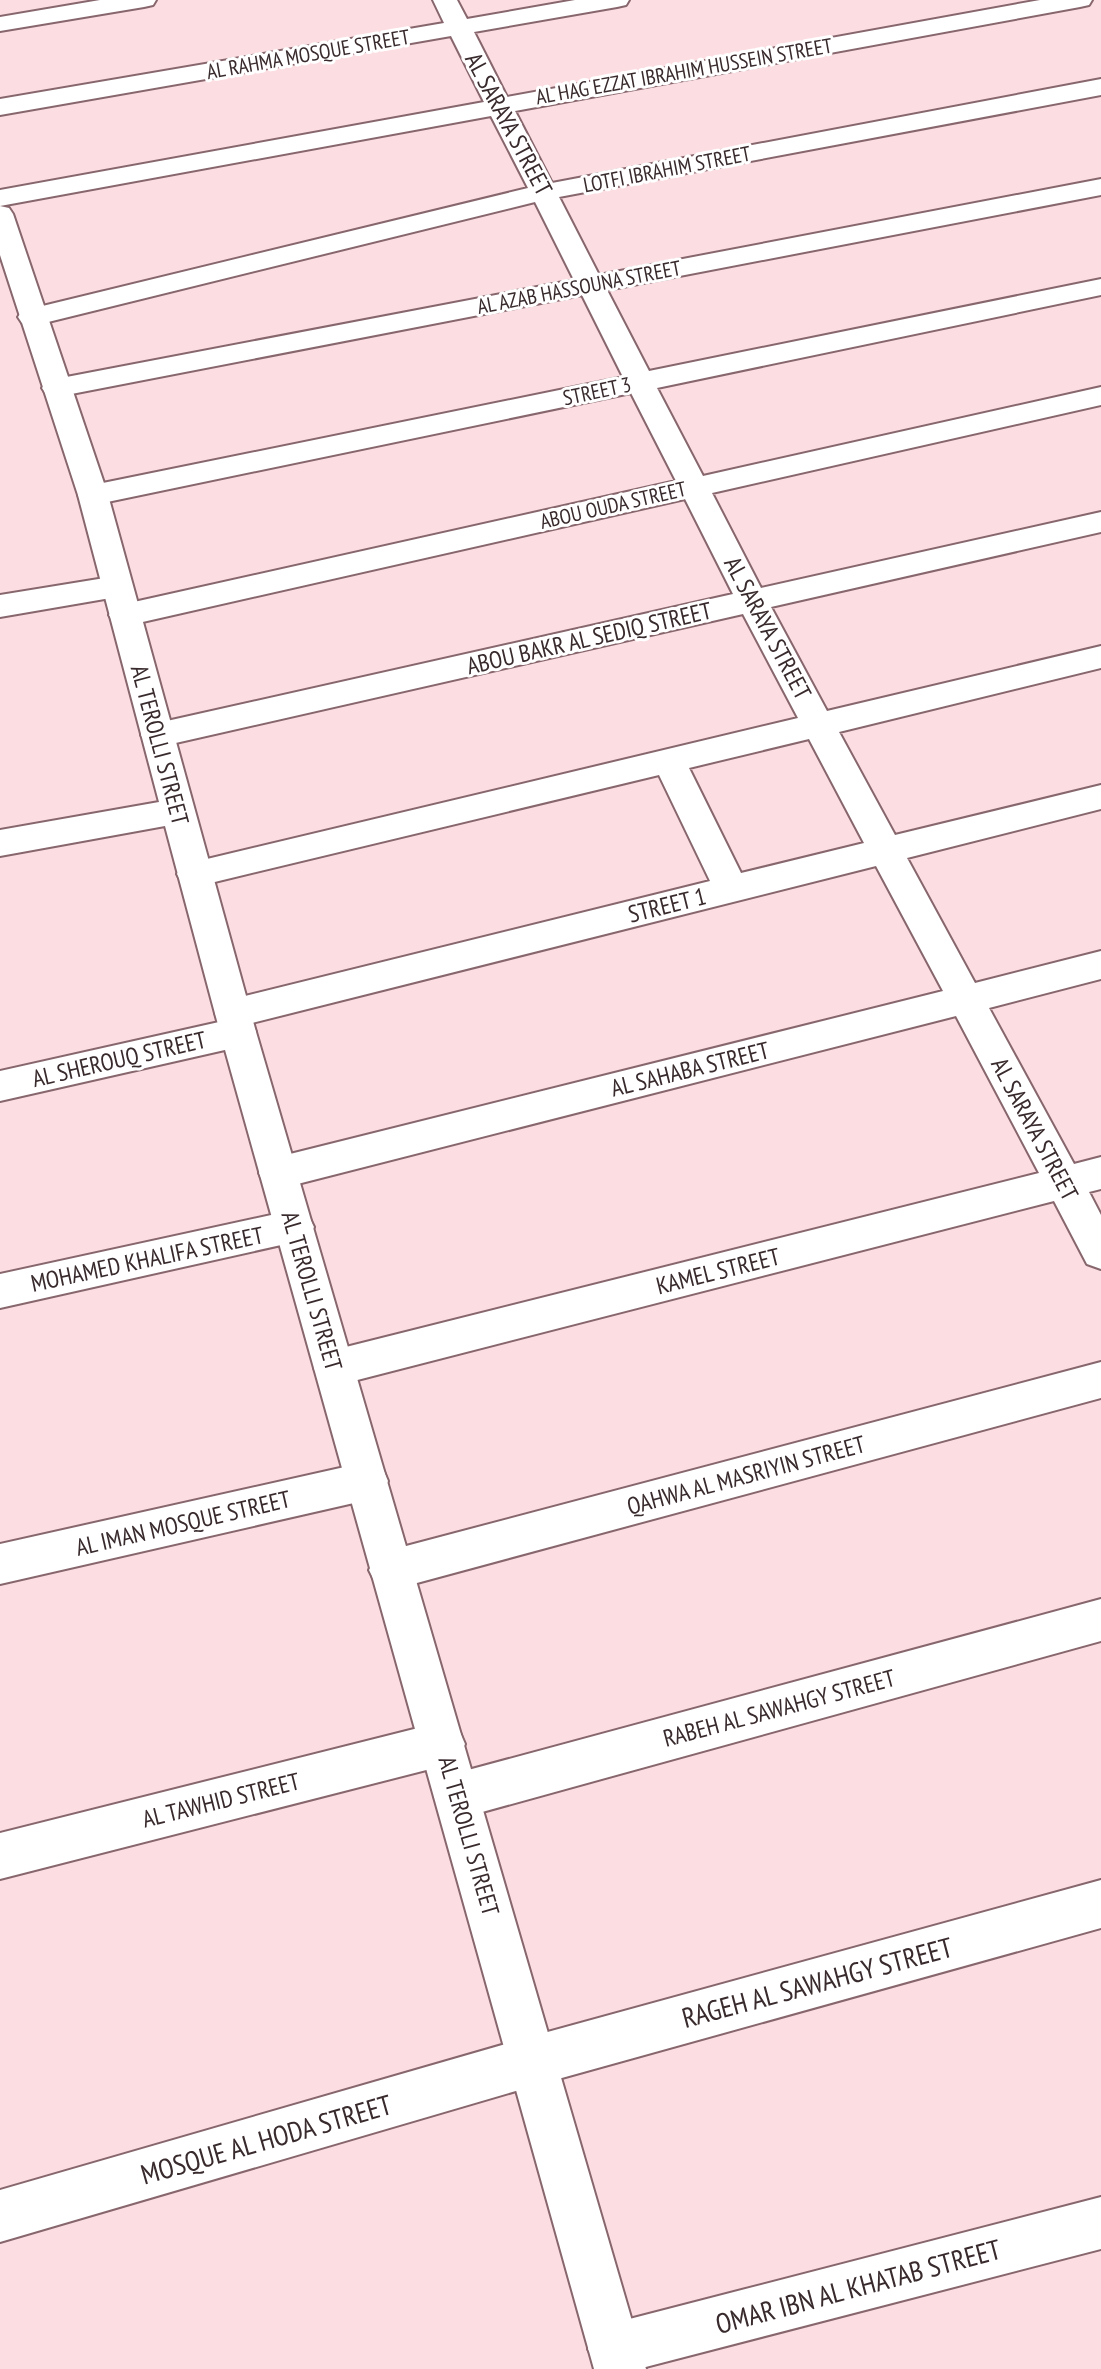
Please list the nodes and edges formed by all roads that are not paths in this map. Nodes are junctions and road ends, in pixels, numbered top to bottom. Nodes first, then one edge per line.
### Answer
1 (144, 0) edge
2 (617, 0) edge
3 (1080, 0) edge
4 (452, 14) edge
5 (0, 24) edge
6 (1101, 87) edge
7 (498, 105) junction
8 (0, 107) edge
9 (1099, 191) edge
10 (545, 192) junction
11 (0, 198) edge
12 (0, 214) edge
13 (590, 285) junction
14 (1101, 287) edge
15 (32, 317) junction
16 (640, 382) junction
17 (56, 387) junction
18 (1101, 396) edge
19 (694, 487) junction
20 (93, 495) junction
21 (1101, 522) edge
22 (121, 601) junction
23 (752, 601) junction
24 (0, 606) edge
25 (1101, 657) edge
26 (819, 724) junction
27 (158, 735) junction
28 (669, 761) junction
29 (1101, 797) edge
30 (177, 811) junction
31 (0, 843) edge
32 (887, 851) junction
33 (194, 874) junction
34 (732, 889) junction
35 (1101, 965) edge
36 (966, 999) junction
37 (235, 1023) junction
38 (0, 1086) edge
39 (278, 1173) junction
40 (1082, 1178) edge
41 (294, 1227) junction
42 (1101, 1252) edge
43 (0, 1291) edge
44 (334, 1368) junction
45 (1101, 1380) edge
46 (367, 1481) junction
47 (0, 1564) edge
48 (391, 1570) junction
49 (1101, 1620) edge
50 (442, 1744) junction
51 (457, 1796) junction
52 (0, 1856) edge
53 (1101, 1904) edge
54 (533, 2061) junction
55 (0, 2217) edge
56 (1101, 2223) edge
57 (617, 2359) edge

1 - 5 street
2 - 4 street, AL RAHMA MOSQUE STREET
3 - 7 street, AL HAG EZZAT IBRAHIM HUSSEIN STREET
4 - 7 street, AL SARAYA STREET
4 - 8 street, AL RAHMA MOSQUE STREET
6 - 10 street, LOTFI IBRAHIM STREET
7 - 10 street, AL SARAYA STREET
7 - 11 street, AL HAG EZZAT IBRAHIM HUSSEIN STREET
9 - 13 street, AL AZAB HASSOUNA STREET
10 - 13 street, AL SARAYA STREET
10 - 15 street, LOTFI IBRAHIM STREET
12 - 15 street, AL TEROLLI STREET
13 - 16 street, AL SARAYA STREET
13 - 17 street, AL AZAB HASSOUNA STREET
14 - 16 street, STREET 3
15 - 17 street, AL TEROLLI STREET
16 - 19 street, AL SARAYA STREET
16 - 20 street, STREET 3
17 - 20 street, AL TEROLLI STREET
18 - 19 street, ABOU OUDA STREET
19 - 22 street, ABOU OUDA STREET
19 - 23 street, AL SARAYA STREET
20 - 22 street, AL TEROLLI STREET
21 - 23 street, ABOU BAKR AL SEDIQ STREET
22 - 24 street, ABOU OUDA STREET
22 - 27 street, AL TEROLLI STREET
23 - 26 street, AL SARAYA STREET
23 - 27 street, ABOU BAKR AL SEDIQ STREET
25 - 26 street
26 - 28 street
26 - 32 street, AL SARAYA STREET
27 - 30 street, AL TEROLLI STREET
28 - 33 street
28 - 34 street
29 - 32 street, STREET 1
30 - 31 street
30 - 33 street, AL TEROLLI STREET
32 - 34 street, STREET 1
32 - 36 street, AL SARAYA STREET
33 - 37 street, AL TEROLLI STREET
34 - 37 street, STREET 1
35 - 36 street, AL SAHABA STREET
36 - 39 street, AL SAHABA STREET
36 - 40 street, AL SARAYA STREET
37 - 38 street, AL SHEROUQ STREET
37 - 39 street, AL TEROLLI STREET
39 - 41 street, AL TEROLLI STREET
40 - 42 street, AL SARAYA STREET
40 - 44 street, KAMEL STREET
41 - 43 street, MOHAMED KHALIFA STREET
41 - 44 street, AL TEROLLI STREET
44 - 46 street, AL TEROLLI STREET
45 - 48 street, QAHWA AL MASRIYIN STREET
46 - 47 street, AL IMAN MOSQUE STREET
46 - 48 street, AL TEROLLI STREET
48 - 50 street, AL TEROLLI STREET
49 - 51 street, RABEH AL SAWAHGY STREET
50 - 51 street, AL TEROLLI STREET
50 - 52 street, AL TAWHID STREET
51 - 54 street, AL TEROLLI STREET
53 - 54 street, RAGEH AL SAWAHGY STREET
54 - 55 street, MOSQUE AL HODA STREET
54 - 57 street, AL TEROLLI STREET
56 - 57 street, OMAR IBN AL KHATAB STREET

